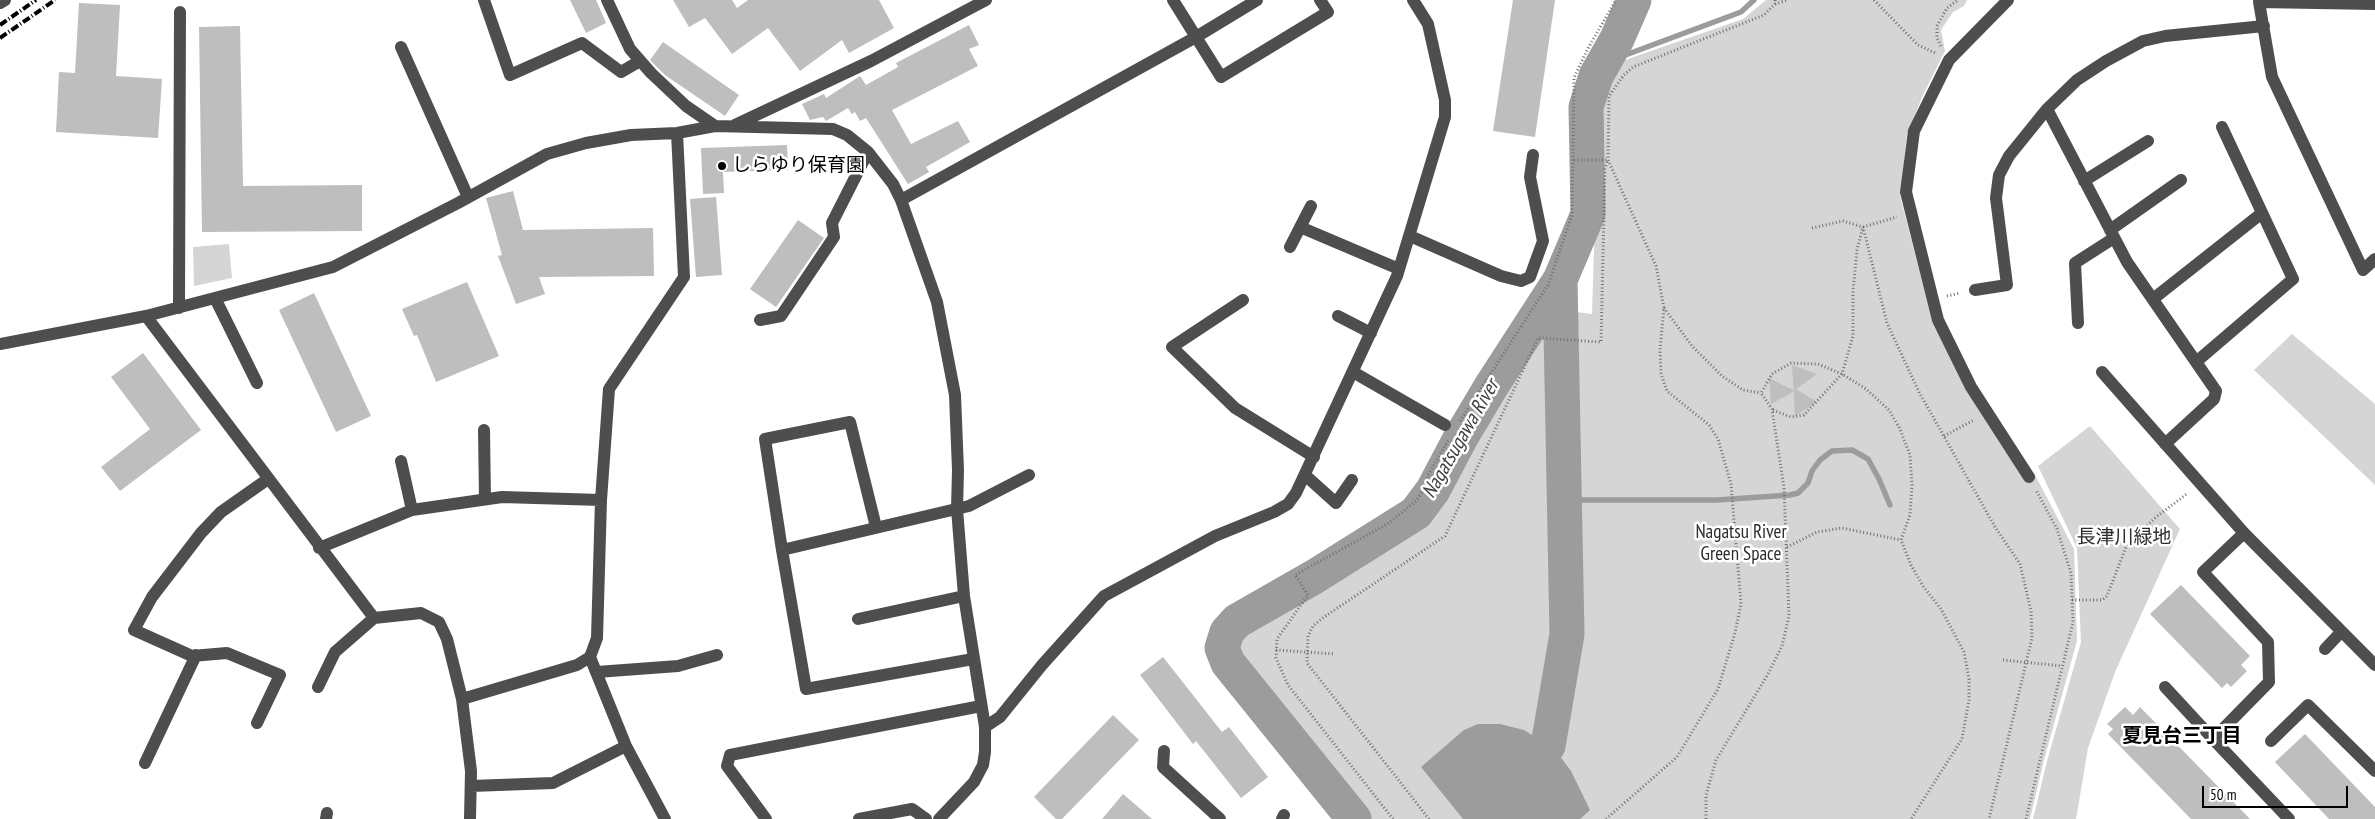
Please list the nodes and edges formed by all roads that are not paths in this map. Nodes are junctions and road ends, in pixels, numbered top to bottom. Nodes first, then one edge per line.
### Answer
1 (5, 0) edge
2 (484, 0) edge
3 (607, 0) edge
4 (986, 0) edge
5 (1173, 0) edge
6 (1256, 0) edge
7 (1320, 0) edge
8 (1413, 0) edge
9 (2008, 0) edge
10 (0, 4) edge
11 (2375, 4) edge
12 (180, 12) dead end
13 (2264, 26) junction
14 (1196, 37) junction
15 (401, 47) dead end
16 (640, 61) junction
17 (2047, 109) junction
18 (715, 126) junction
19 (732, 126) junction
20 (2222, 127) dead end
21 (677, 133) junction
22 (2148, 142) dead end
23 (868, 152) junction
24 (1532, 155) dead end
25 (2181, 180) dead end
26 (2084, 181) junction
27 (468, 198) junction
28 (901, 200) junction
29 (1311, 206) dead end
30 (2262, 213) junction
31 (1300, 228) junction
32 (2112, 234) junction
33 (1410, 236) junction
34 (1290, 247) dead end
35 (2375, 259) edge
36 (1399, 269) junction
37 (1975, 290) road end
38 (215, 298) junction
39 (2153, 299) junction
40 (1243, 300) dead end
41 (179, 308) junction
42 (146, 316) junction
43 (1338, 316) dead end
44 (760, 320) dead end
45 (2078, 323) dead end
46 (1371, 333) junction
47 (0, 344) edge
48 (2196, 362) junction
49 (1353, 372) junction
50 (2102, 372) dead end
51 (257, 383) dead end
52 (1452, 429) road end
53 (484, 430) dead end
54 (2165, 444) junction
55 (1314, 457) junction
56 (402, 462) dead end
57 (1028, 475) dead end
58 (1305, 475) junction
59 (2029, 477) road end
60 (268, 479) junction
61 (1352, 480) dead end
62 (486, 500) junction
63 (601, 500) junction
64 (957, 509) junction
65 (412, 510) junction
66 (876, 526) junction
67 (2244, 533) junction
68 (319, 548) junction
69 (782, 550) junction
70 (964, 596) junction
71 (374, 618) junction
72 (858, 619) dead end
73 (2340, 632) junction
74 (2325, 648) dead end
75 (196, 655) junction
76 (717, 656) dead end
77 (590, 657) junction
78 (973, 659) junction
79 (2375, 665) edge
80 (597, 672) junction
81 (318, 687) dead end
82 (2165, 687) dead end
83 (462, 699) junction
84 (981, 706) junction
85 (257, 723) dead end
86 (985, 727) junction
87 (2213, 739) junction
88 (2271, 740) dead end
89 (626, 746) junction
90 (1164, 751) dead end
91 (145, 763) dead end
92 (2375, 771) edge
93 (471, 786) junction
94 (470, 819) edge
95 (665, 819) edge
96 (766, 819) edge
97 (859, 819) edge
98 (926, 819) edge
99 (939, 819) edge
100 (1220, 819) edge
101 (2289, 819) edge

1 - 10 street
2 - 16 street
3 - 16 street
4 - 19 street
5 - 14 street
6 - 14 street
7 - 14 street
8 - 33 street
9 - 59 street
11 - 13 street
12 - 41 street
13 - 17 street
13 - 35 street
14 - 28 street
15 - 27 street
16 - 18 street
17 - 26 street
17 - 37 street
18 - 19 street
18 - 21 street
19 - 23 street
20 - 30 street
21 - 27 street
21 - 63 street
22 - 26 street
23 - 28 street
23 - 44 street
24 - 33 street
25 - 32 street
26 - 32 street
27 - 38 street
28 - 64 street
29 - 31 street
30 - 39 street
30 - 48 street
31 - 34 street
31 - 36 street
32 - 39 street
32 - 45 street
33 - 36 street
36 - 46 street
38 - 41 street
38 - 51 street
39 - 48 street
40 - 55 street
41 - 42 street
42 - 47 street
42 - 60 street
43 - 46 street
46 - 49 street
48 - 54 street
49 - 52 street
49 - 55 street
50 - 54 street
53 - 62 street
54 - 67 street
55 - 58 street
56 - 65 street
57 - 64 street
58 - 61 street
58 - 86 street
60 - 68 street
60 - 75 street
62 - 63 street
62 - 65 street
63 - 77 street
64 - 66 street
64 - 70 street
65 - 68 street
66 - 69 street
66 - 69 street
67 - 73 street
67 - 87 street
68 - 71 street
69 - 78 street
70 - 72 street
70 - 78 street
71 - 81 street
71 - 83 street
73 - 74 street
73 - 79 street
75 - 85 street
75 - 91 street
76 - 80 street
77 - 80 street
77 - 83 street
78 - 84 street
80 - 89 street
82 - 87 street
83 - 93 street
84 - 86 street
84 - 96 street
86 - 99 street
87 - 101 street
88 - 92 street
89 - 93 street
89 - 95 street
90 - 100 street
93 - 94 street
97 - 98 street

